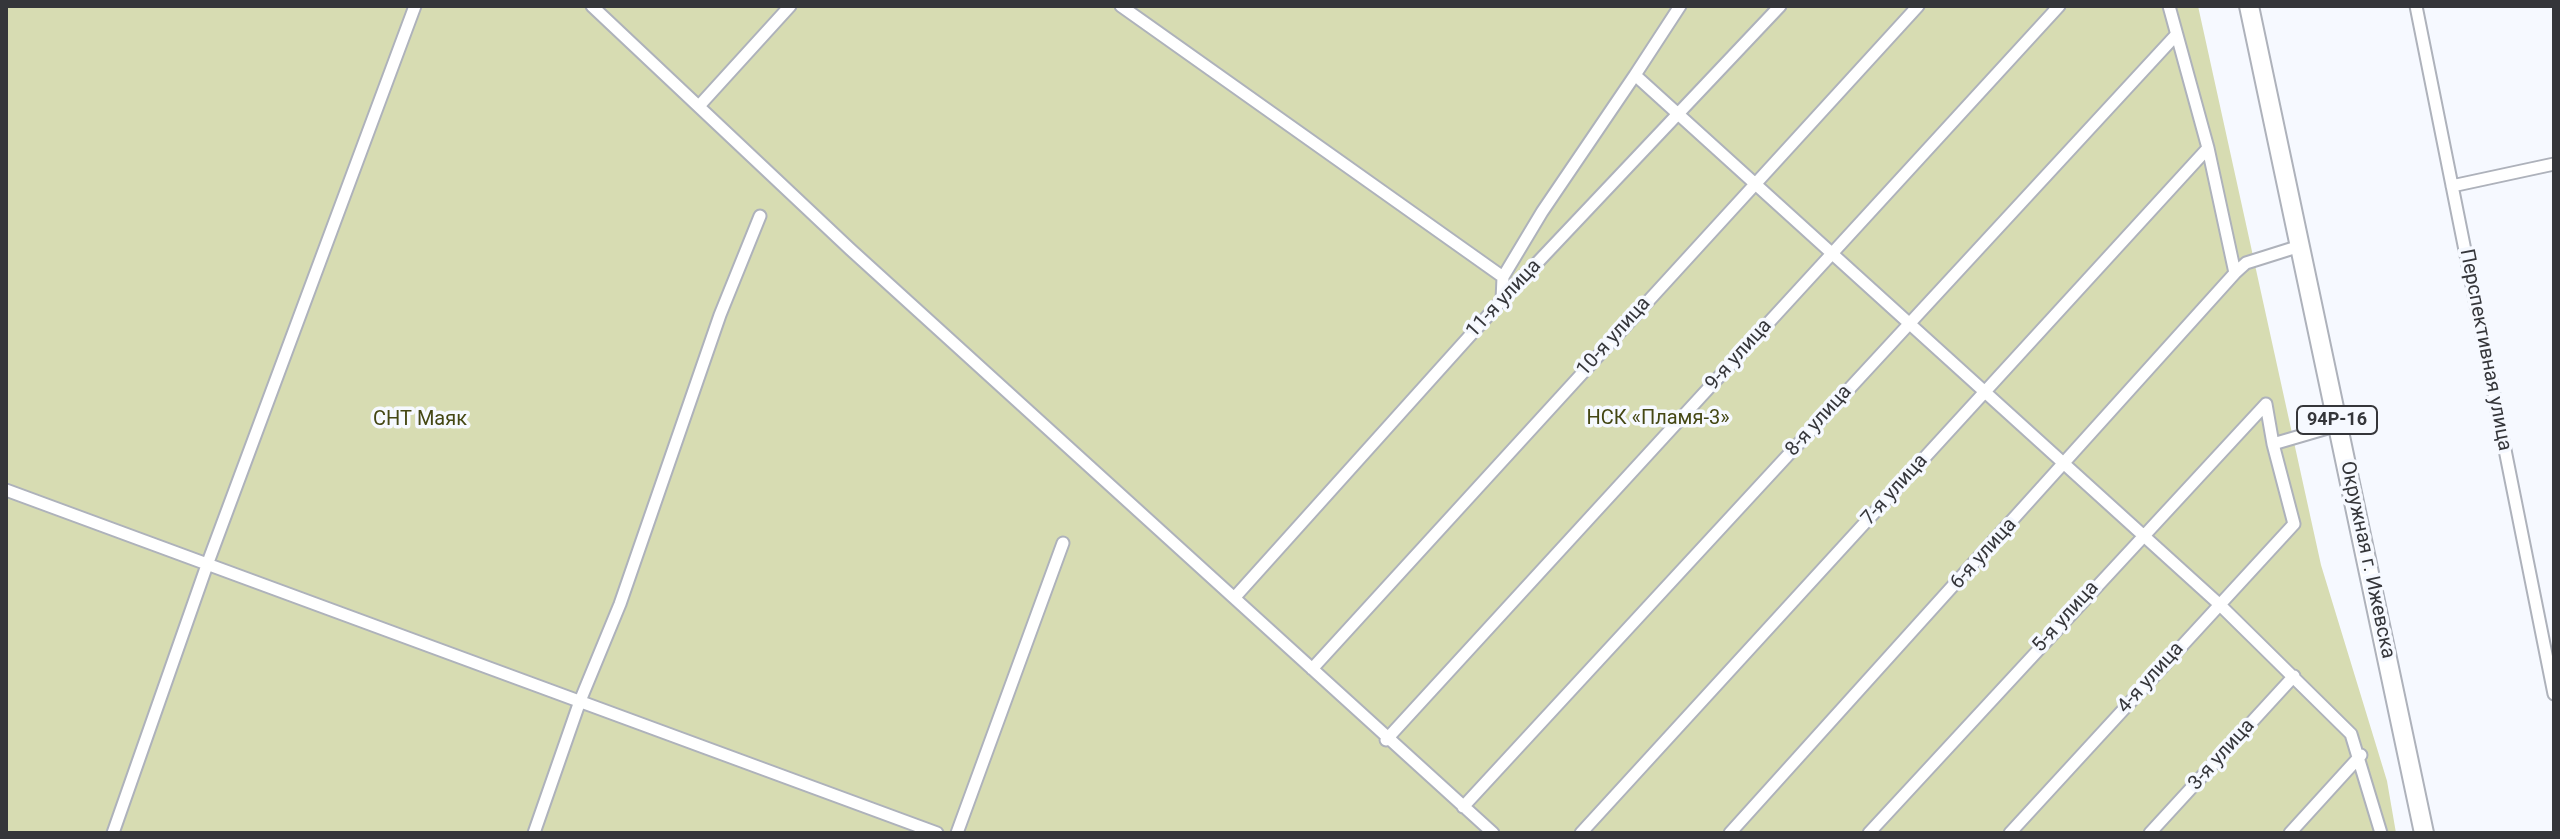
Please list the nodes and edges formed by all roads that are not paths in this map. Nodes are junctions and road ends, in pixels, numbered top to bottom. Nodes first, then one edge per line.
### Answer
1 (415, 6) edge
2 (592, 6) edge
3 (790, 6) edge
4 (1121, 6) edge
5 (1680, 6) edge
6 (1780, 6) edge
7 (1918, 6) edge
8 (2059, 6) edge
9 (2169, 6) edge
10 (2249, 6) edge
11 (2416, 6) edge
12 (2176, 35) junction
13 (1635, 75) junction
14 (699, 106) junction
15 (1678, 116) junction
16 (2208, 148) junction
17 (2554, 164) edge
18 (1755, 182) junction
19 (2452, 186) junction
20 (760, 216) dead end
21 (2300, 246) junction
22 (1831, 254) junction
23 (2235, 273) junction
24 (1503, 277) junction
25 (1502, 300) junction
26 (1908, 323) junction
27 (1984, 393) junction
28 (2338, 425) junction
29 (2273, 444) junction
30 (2063, 466) junction
31 (6, 490) edge
32 (2141, 535) junction
33 (1063, 543) dead end
34 (207, 565) junction
35 (1235, 597) junction
36 (2219, 604) junction
37 (1312, 669) junction
38 (2294, 676) junction
39 (2554, 694) edge
40 (580, 701) junction
41 (1386, 740) junction
42 (2361, 755) junction
43 (1463, 807) junction
44 (113, 833) edge
45 (534, 833) edge
46 (937, 833) edge
47 (957, 833) edge
48 (1493, 833) edge
49 (1581, 833) edge
50 (1730, 833) edge
51 (1869, 833) edge
52 (2010, 833) edge
53 (2150, 833) edge
54 (2290, 833) edge
55 (2381, 833) edge
56 (2424, 833) edge

1 - 34 street
2 - 14 street
3 - 14 street
4 - 24 street
5 - 13 street
6 - 15 street, 11-я улица
7 - 18 street, 10-я улица
8 - 22 street, 9-я улица
9 - 12 street
10 - 21 main road, Окружная г. Ижевска / 94Р-16
11 - 19 street, Перспективная улица
12 - 16 street
12 - 26 street, 8-я улица
13 - 15 street
13 - 24 street
14 - 35 street
15 - 18 street
15 - 25 street, 11-я улица
16 - 23 street
16 - 27 street, 7-я улица
17 - 19 street
18 - 22 street
18 - 37 street, 10-я улица
19 - 39 street, Перспективная улица
20 - 40 street
21 - 23 street
21 - 28 main road, Окружная г. Ижевска / 94Р-16
22 - 26 street
22 - 41 street, 9-я улица
23 - 30 street, 6-я улица
24 - 25 street
25 - 35 street, 11-я улица
26 - 27 street
26 - 43 street, 8-я улица
27 - 30 street
27 - 49 street, 7-я улица
28 - 29 street
28 - 56 main road, Окружная г. Ижевска / 94Р-16
29 - 32 street, 5-я улица
29 - 36 street, 4-я улица
30 - 32 street
30 - 50 street, 6-я улица
31 - 34 street
32 - 36 street
32 - 51 street, 5-я улица
33 - 47 street
34 - 40 street
34 - 44 street
35 - 37 street
36 - 38 street
36 - 52 street, 4-я улица
37 - 41 street
38 - 42 street
38 - 53 street, 3-я улица
40 - 45 street
40 - 46 street
41 - 43 street
42 - 54 street
42 - 55 street
43 - 48 street

